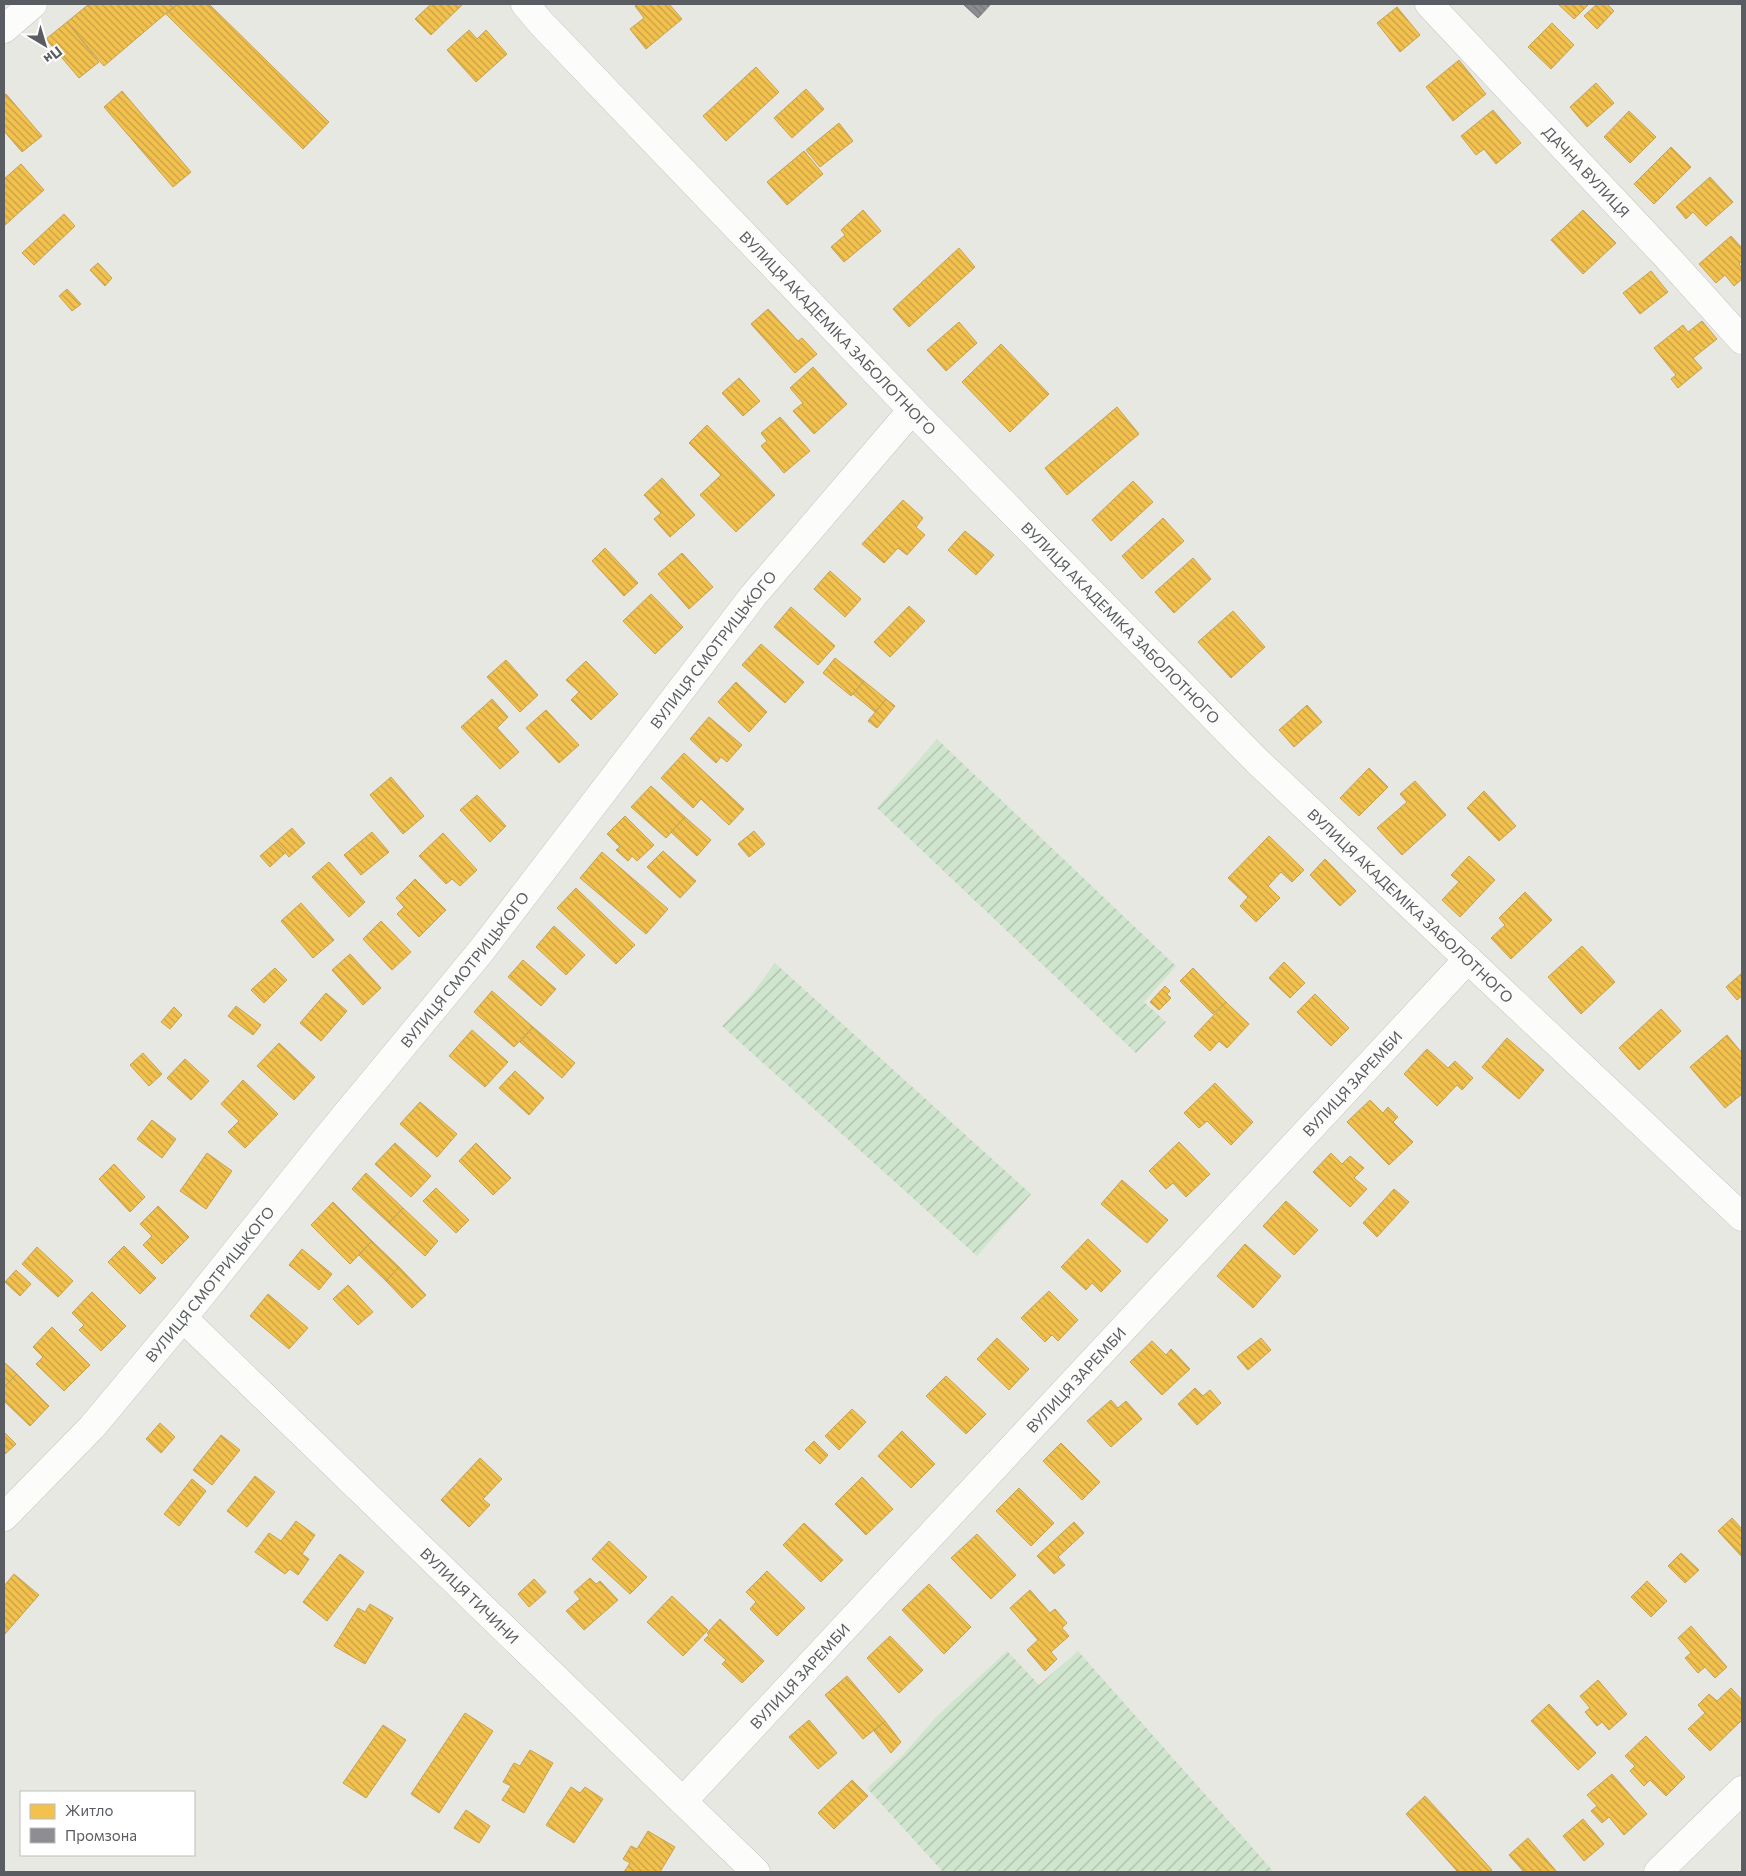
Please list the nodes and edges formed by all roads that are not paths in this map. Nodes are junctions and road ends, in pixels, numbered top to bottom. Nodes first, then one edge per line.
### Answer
1 (33, 4) edge
2 (525, 4) edge
3 (1429, 4) edge
4 (4, 29) edge
5 (1742, 340) edge
6 (912, 410) junction
7 (1468, 959) junction
8 (1742, 1217) edge
9 (183, 1318) junction
10 (4, 1517) edge
11 (1742, 1790) edge
12 (683, 1800) junction
13 (756, 1872) edge
14 (1658, 1872) edge

1 - 4 street
2 - 6 street, ВУЛИЦЯ АКАДЕМІКА ЗАБОЛОТНОГО
3 - 5 street, ДАЧНА ВУЛИЦЯ
6 - 7 street, ВУЛИЦЯ АКАДЕМІКА ЗАБОЛОТНОГО
6 - 9 street, ВУЛИЦЯ СМОТРИЦЬКОГО
7 - 8 street, ВУЛИЦЯ АКАДЕМІКА ЗАБОЛОТНОГО
7 - 12 street, ВУЛИЦЯ ЗАРЕМБИ
9 - 10 street, ВУЛИЦЯ СМОТРИЦЬКОГО
9 - 12 street, ВУЛИЦЯ ТИЧИНИ
11 - 14 street
12 - 13 street, ВУЛИЦЯ ТИЧИНИ

